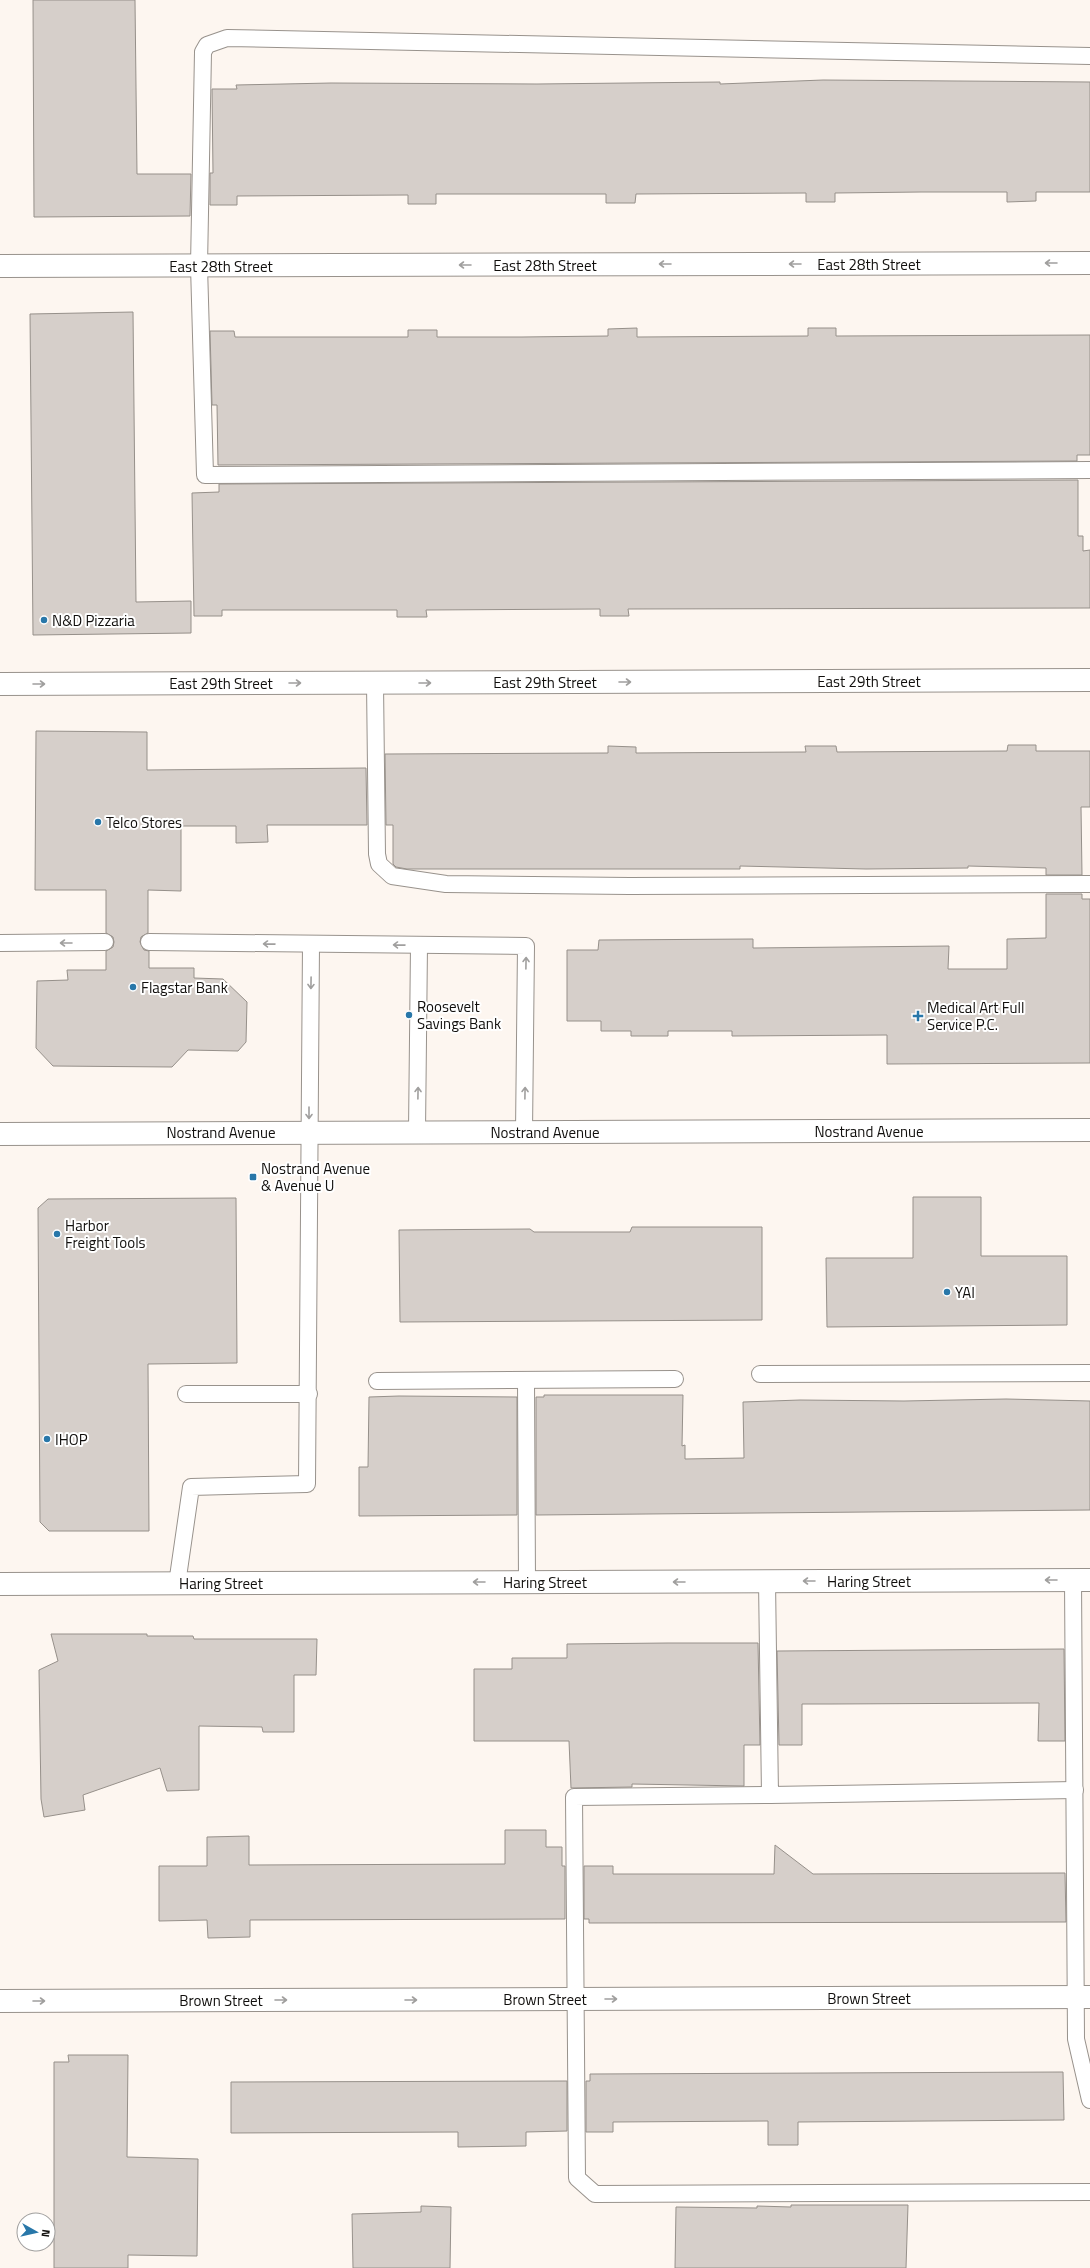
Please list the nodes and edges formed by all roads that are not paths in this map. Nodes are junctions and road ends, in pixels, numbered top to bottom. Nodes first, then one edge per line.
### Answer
1 (1090, 56) edge
2 (1090, 263) edge
3 (0, 266) edge
4 (199, 266) junction
5 (1090, 470) edge
6 (1090, 680) edge
7 (375, 683) junction
8 (0, 684) edge
9 (1090, 884) edge
10 (0, 942) edge
11 (105, 942) dead end
12 (149, 942) dead end
13 (311, 944) junction
14 (419, 945) junction
15 (1090, 1130) edge
16 (309, 1132) junction
17 (417, 1132) junction
18 (524, 1132) junction
19 (0, 1134) edge
20 (1090, 1373) edge
21 (760, 1374) dead end
22 (675, 1379) dead end
23 (376, 1380) dead end
24 (526, 1380) junction
25 (186, 1394) dead end
26 (309, 1394) junction
27 (1082, 1580) edge
28 (767, 1581) junction
29 (527, 1582) junction
30 (0, 1584) edge
31 (177, 1584) junction
32 (1075, 1790) junction
33 (770, 1795) junction
34 (1083, 1997) edge
35 (576, 1999) junction
36 (0, 2001) edge
37 (1090, 2100) edge
38 (1090, 2192) edge

1 - 4 lane
2 -> 4 street, East 28th Street
3 - 4 street, East 28th Street
4 - 5 lane
7 -> 6 street, East 29th Street
8 -> 7 street, East 29th Street
7 - 9 lane
11 -> 10 lane
13 -> 12 lane
14 -> 13 lane
13 -> 16 lane
17 -> 14 lane
18 -> 14 lane
15 - 18 street, Nostrand Avenue
16 - 17 street, Nostrand Avenue
16 - 19 street, Nostrand Avenue
16 - 26 lane
17 - 18 street, Nostrand Avenue
20 - 21 lane
22 - 24 lane
23 - 24 lane
24 - 29 lane
25 - 26 lane
26 - 31 lane
27 -> 28 street, Haring Street
27 - 32 lane
28 -> 29 street, Haring Street
28 - 33 lane
29 -> 31 street, Haring Street
30 - 31 street, Haring Street
32 - 33 lane
32 - 34 lane
33 - 35 lane
35 -> 34 street, Brown Street
34 - 37 lane
36 -> 35 street, Brown Street
35 - 38 lane

